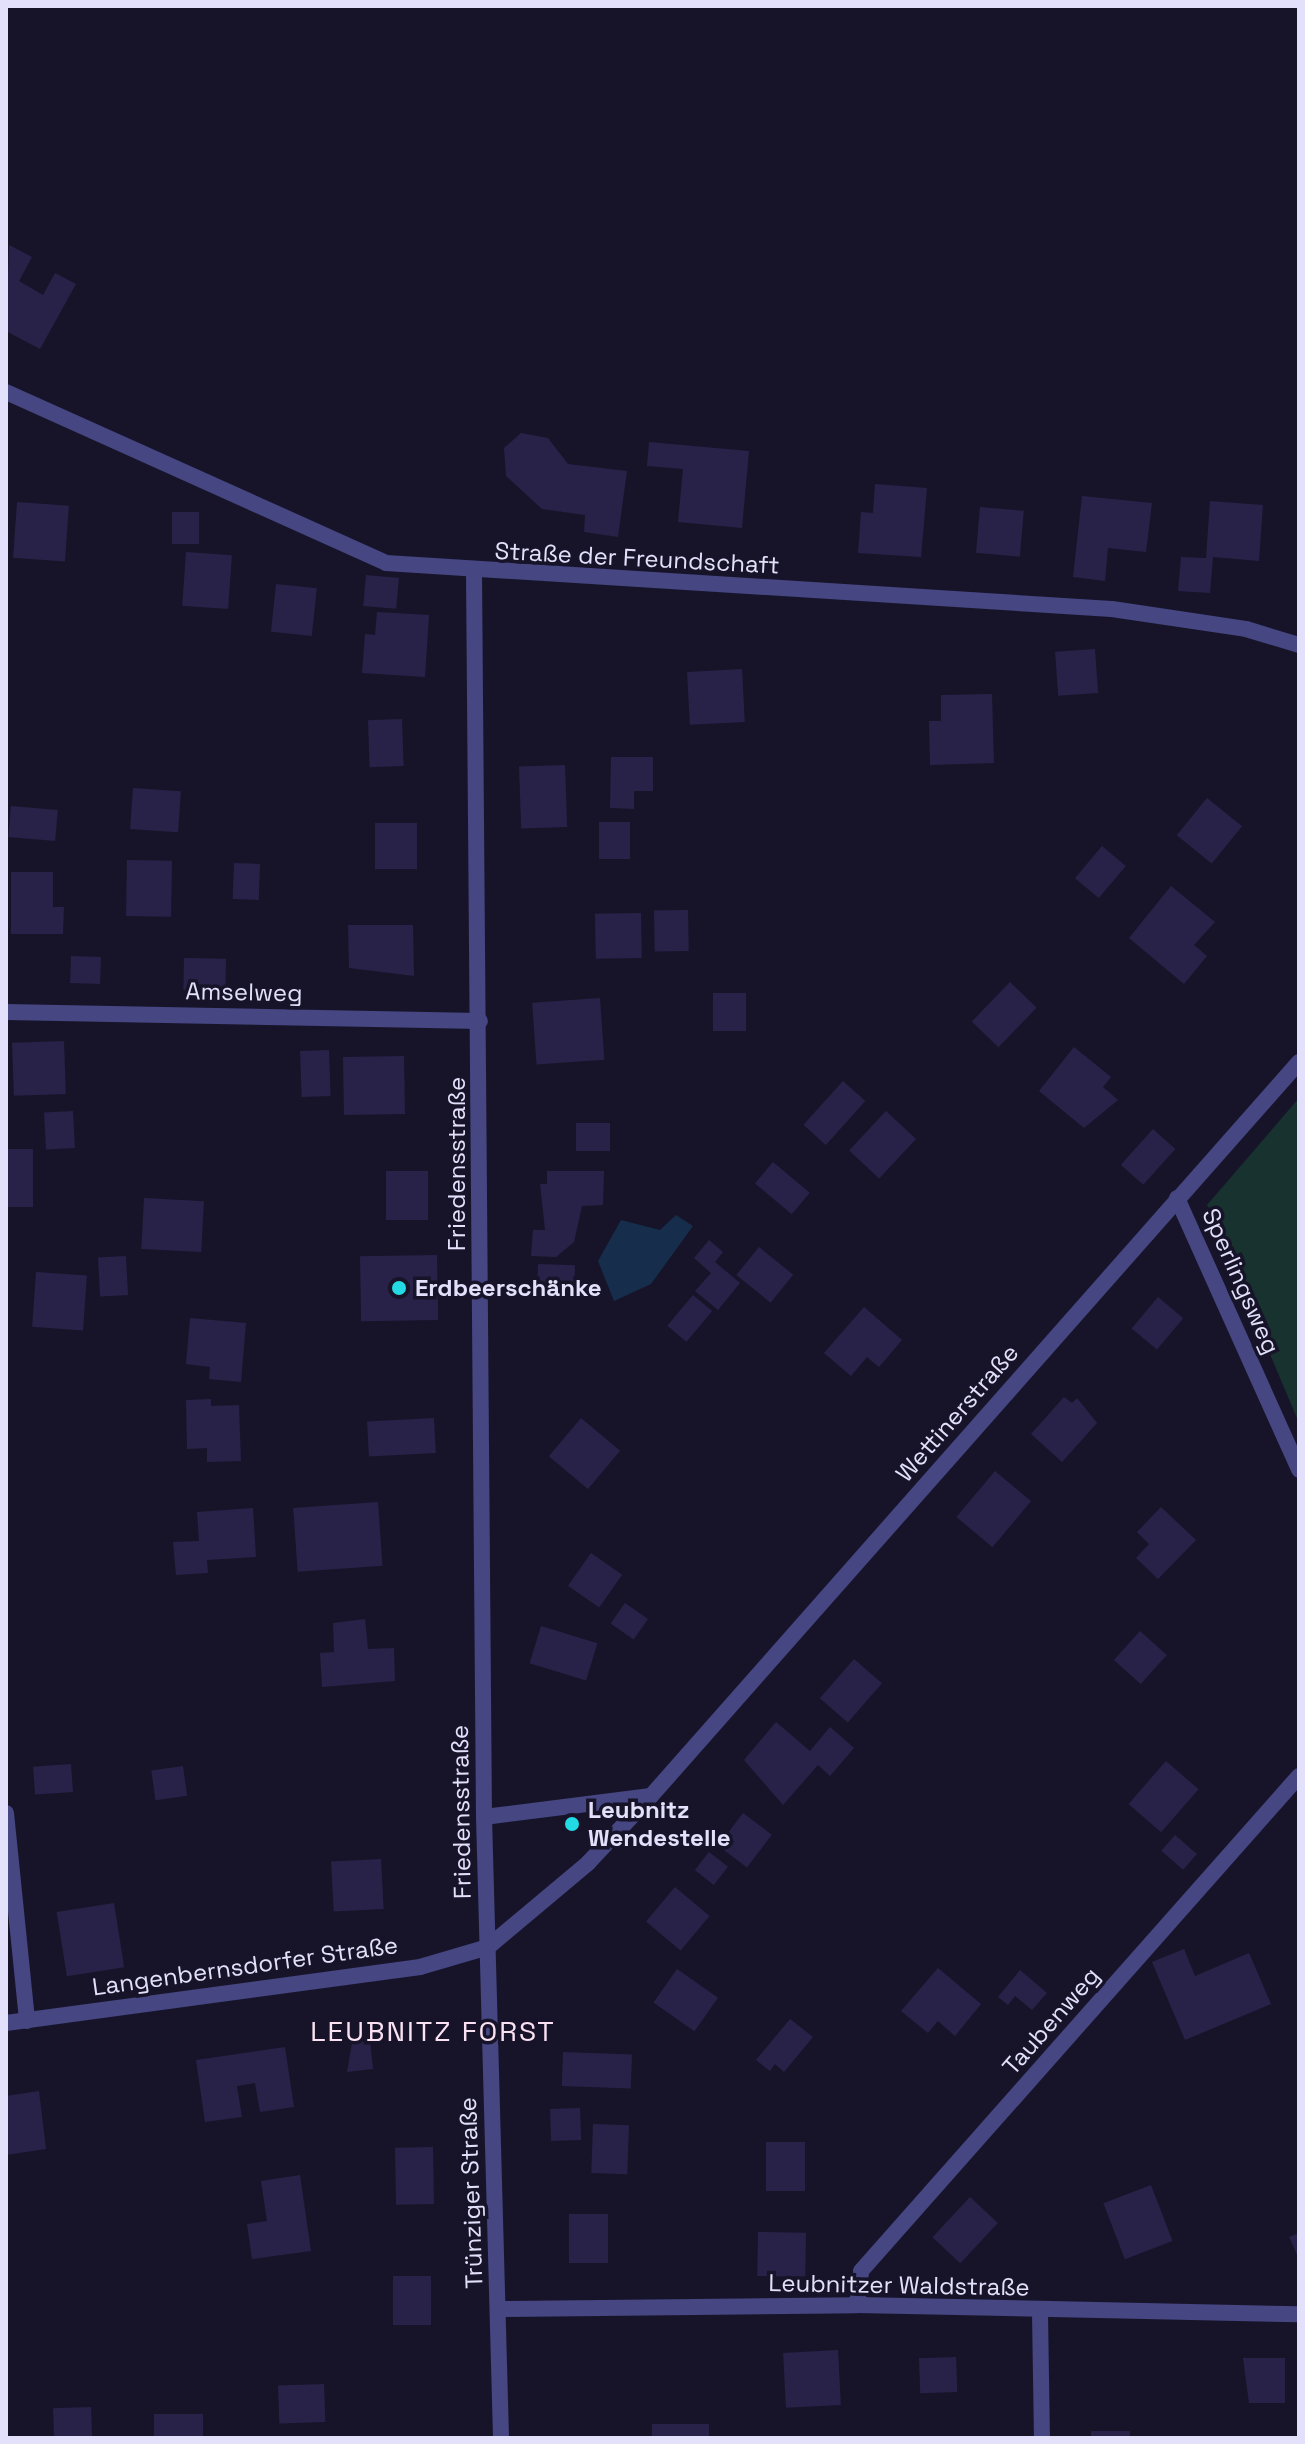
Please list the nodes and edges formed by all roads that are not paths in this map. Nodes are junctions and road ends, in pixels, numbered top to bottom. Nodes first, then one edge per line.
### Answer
1 (6, 392) edge
2 (474, 572) junction
3 (1299, 645) edge
4 (6, 1012) edge
5 (480, 1021) junction
6 (1299, 1062) edge
7 (1177, 1198) junction
8 (1299, 1470) edge
9 (1299, 1776) edge
10 (651, 1796) junction
11 (6, 1813) edge
12 (484, 1817) junction
13 (488, 1947) junction
14 (27, 2021) junction
15 (6, 2023) edge
16 (857, 2305) junction
17 (499, 2309) junction
18 (1040, 2313) junction
19 (1299, 2314) edge
20 (501, 2438) edge
21 (1042, 2438) edge

1 - 2 street, Straße der Freundschaft
2 - 3 street, Straße der Freundschaft
2 - 5 street, Friedensstraße
4 - 5 street, Amselweg
5 - 12 street, Friedensstraße
6 - 7 street, Wettinerstraße
7 - 8 street, Sperlingsweg
7 - 10 street, Wettinerstraße
9 - 16 street, Taubenweg
10 - 12 street
10 - 13 street, Wettinerstraße
11 - 14 street
12 - 13 street, Friedensstraße
13 - 14 street, Langenbernsdorfer Straße
13 - 17 street, Trünziger Straße
14 - 15 street, Langenbernsdorfer Straße
16 - 17 street, Leubnitzer Waldstraße
16 - 18 street, Leubnitzer Waldstraße
17 - 20 street, Trünziger Straße
18 - 19 street, Leubnitzer Waldstraße
18 - 21 street

